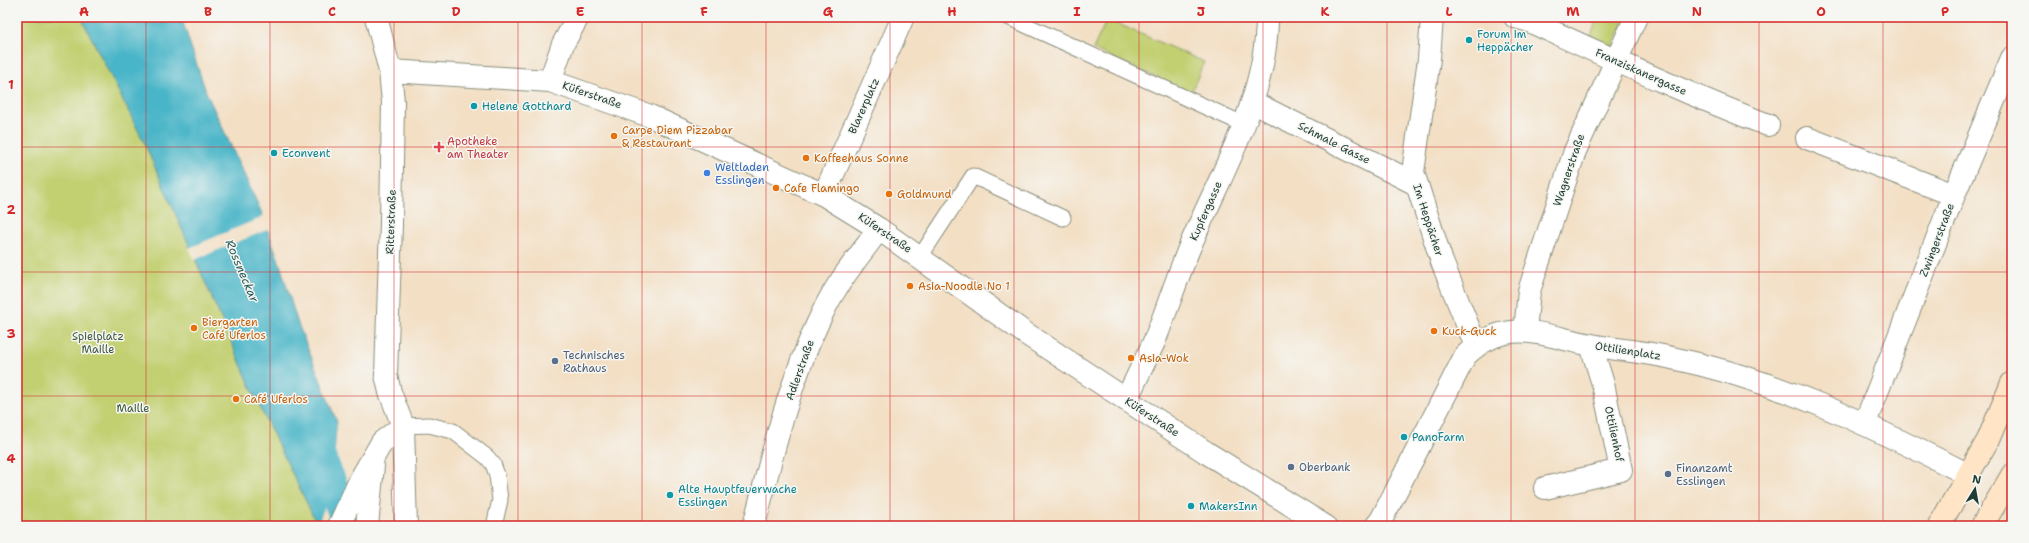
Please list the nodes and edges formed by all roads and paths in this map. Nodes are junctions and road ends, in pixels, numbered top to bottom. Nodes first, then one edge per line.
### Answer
1 (376, 17) edge
2 (578, 17) edge
3 (904, 17) edge
4 (1008, 17) edge
5 (1267, 17) edge
6 (1432, 17) edge
7 (1515, 17) edge
8 (1636, 17) edge
9 (2012, 58) edge
10 (1615, 61) junction
11 (390, 71) junction
12 (550, 81) junction
13 (1252, 102) junction
14 (1243, 124) junction
15 (1768, 125) dead end
16 (1807, 138) dead end
17 (1416, 184) junction
18 (824, 195) junction
19 (1954, 195) junction
20 (1063, 218) dead end
21 (879, 228) junction
22 (920, 257) junction
23 (1525, 331) junction
24 (1476, 346) junction
25 (1591, 346) junction
26 (2012, 383) edge
27 (1126, 400) junction
28 (1865, 423) junction
29 (403, 426) junction
30 (375, 455) junction
31 (1969, 475) junction
32 (2009, 487) edge
33 (1545, 488) dead end
34 (407, 504) junction
35 (339, 526) edge
36 (367, 526) edge
37 (406, 526) edge
38 (415, 526) edge
39 (494, 526) edge
40 (754, 526) edge
41 (1325, 526) edge
42 (1376, 526) edge
43 (1939, 526) edge
44 (1982, 526) edge

1 - 11 street, Ritterstraße
2 - 12 street
3 - 18 street, Blarerplatz
4 - 14 lane
5 - 13 street, Kupfergasse
6 - 17 street, Im Heppächer
7 - 10 street, Franziskanergasse
8 - 10 street, Wagnerstraße
9 - 19 street, Zwingerstraße
10 - 15 street, Franziskanergasse
10 - 23 street, Wagnerstraße
11 - 12 street, Küferstraße
11 - 29 street, Ritterstraße
12 - 18 street, Küferstraße
13 - 14 street, Kupfergasse
13 - 17 street, Schmale Gasse
14 - 27 street, Kupfergasse
16 - 19 street
17 - 24 street, Im Heppächer
18 - 21 street, Küferstraße
19 - 28 street, Zwingerstraße
20 - 22 lane
21 - 22 street, Küferstraße
21 - 40 street, Adlerstraße
22 - 27 street, Küferstraße
23 - 24 street, Ottilienplatz
23 - 25 street, Ottilienplatz
24 - 42 street, Ottilienplatz
25 - 28 street, Ottilienplatz
25 - 33 street, Ottilienhof
26 - 31 main road
27 - 41 street, Küferstraße
28 - 31 street, Ottilienplatz
29 - 30 street
29 - 34 street, Ritterstraße
29 - 39 lane
30 - 35 street
30 - 36 street
31 - 43 main road
32 - 44 main road
34 - 37 street, Ritterstraße
34 - 38 street, Ritterstraße

